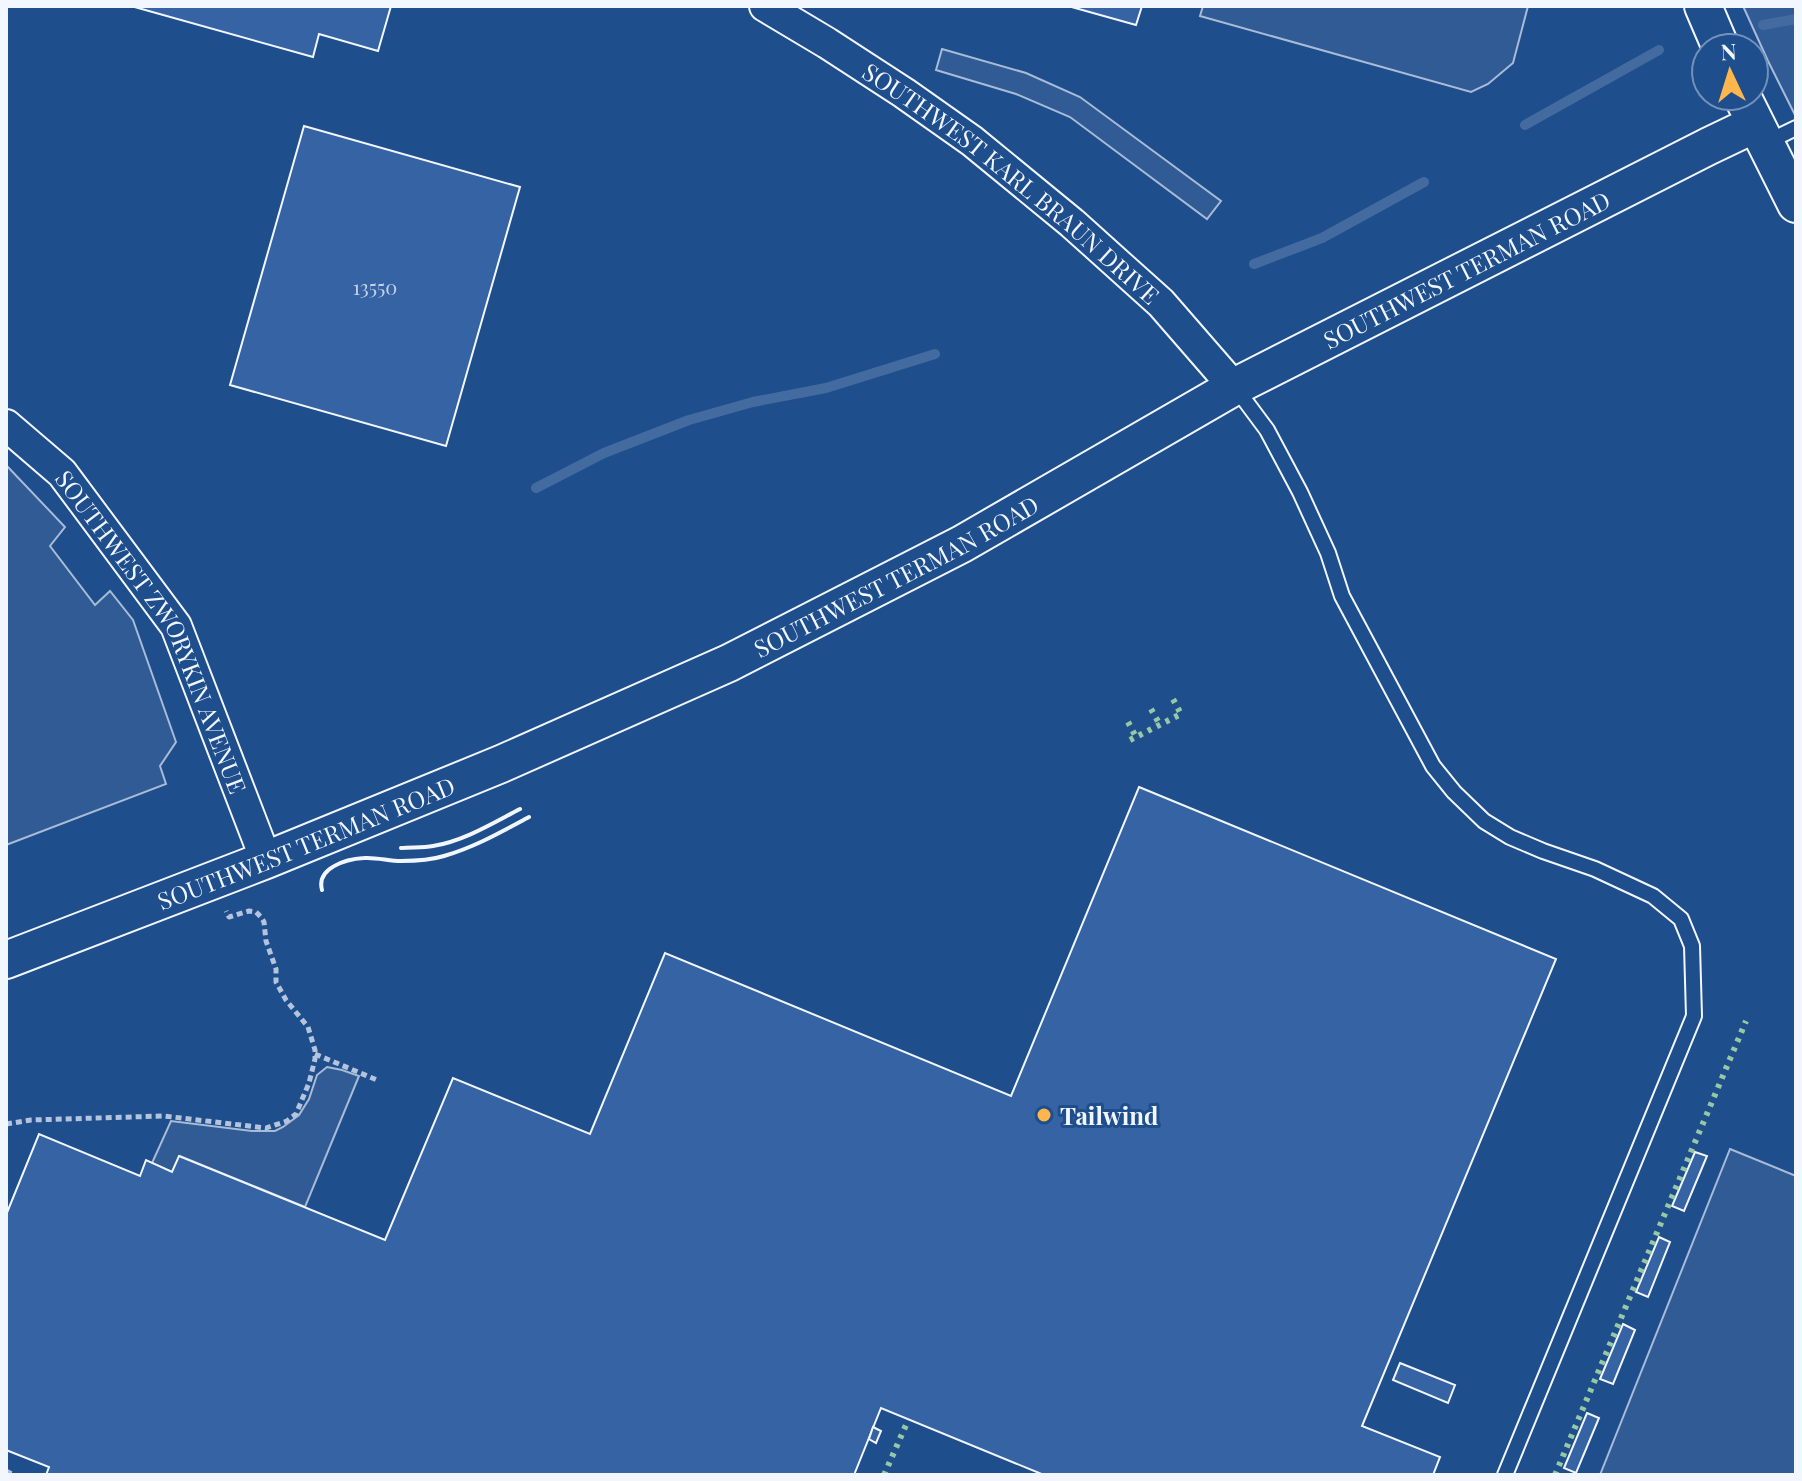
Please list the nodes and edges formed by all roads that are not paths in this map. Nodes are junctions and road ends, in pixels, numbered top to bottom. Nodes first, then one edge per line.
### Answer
1 (765, 6) edge
2 (1703, 6) edge
3 (1714, 32) edge
4 (1764, 123) edge
5 (1796, 204) edge
6 (1234, 387) junction
7 (6, 425) edge
8 (266, 860) junction
9 (6, 960) edge
10 (1505, 1475) edge

1 - 6 street, SOUTHWEST KARL BRAUN DRIVE
2 - 3 street
4 - 5 street
4 - 6 street, SOUTHWEST TERMAN ROAD
6 - 8 street, SOUTHWEST TERMAN ROAD
6 - 10 lane
7 - 8 street, SOUTHWEST ZWORYKIN AVENUE
8 - 9 street, SOUTHWEST TERMAN ROAD

